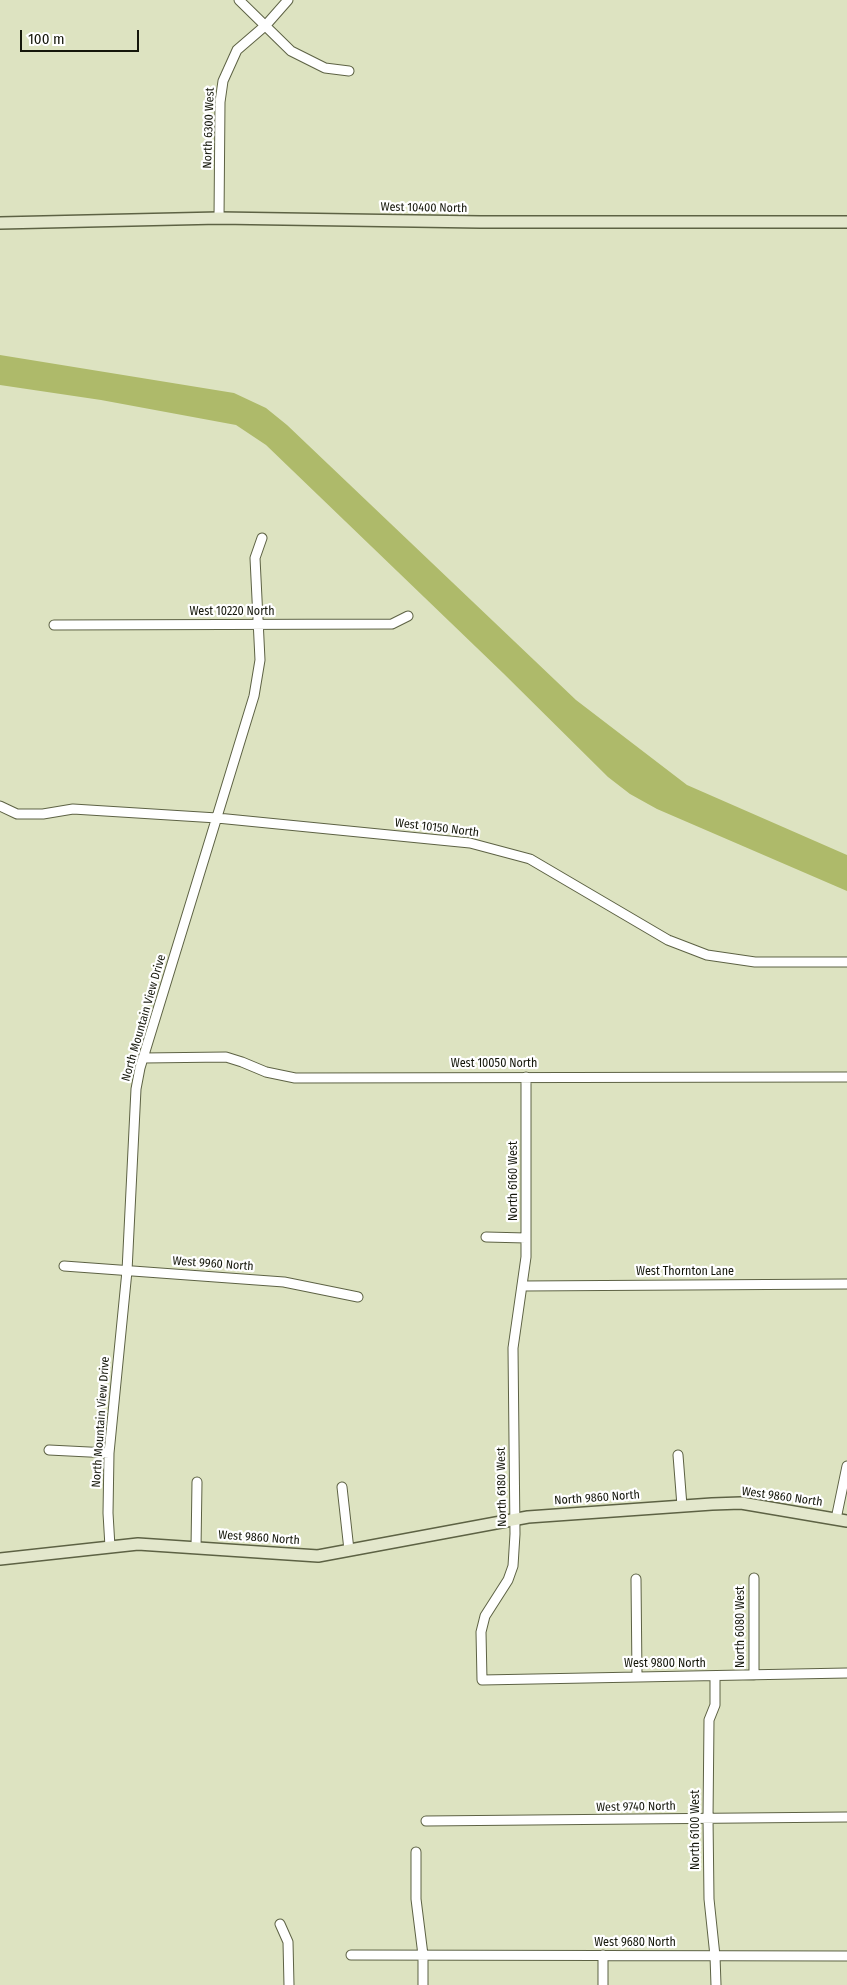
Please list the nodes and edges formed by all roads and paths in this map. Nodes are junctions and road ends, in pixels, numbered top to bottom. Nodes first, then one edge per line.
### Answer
1 (239, 0) edge
2 (288, 0) edge
3 (266, 25) junction
4 (349, 71) dead end
5 (219, 218) junction
6 (847, 222) edge
7 (0, 223) edge
8 (262, 538) dead end
9 (408, 616) dead end
10 (258, 624) junction
11 (54, 625) dead end
12 (0, 806) edge
13 (217, 818) junction
14 (847, 962) edge
15 (144, 1058) junction
16 (526, 1076) junction
17 (847, 1077) edge
18 (486, 1237) dead end
19 (526, 1238) junction
20 (64, 1266) dead end
21 (127, 1270) junction
22 (847, 1284) edge
23 (523, 1286) junction
24 (358, 1297) dead end
25 (50, 1450) dead end
26 (109, 1453) junction
27 (678, 1455) dead end
28 (847, 1466) edge
29 (197, 1482) dead end
30 (342, 1487) dead end
31 (682, 1506) junction
32 (515, 1520) junction
33 (842, 1520) edge
34 (110, 1547) junction
35 (196, 1548) junction
36 (349, 1550) junction
37 (0, 1559) edge
38 (754, 1578) dead end
39 (636, 1579) dead end
40 (847, 1673) edge
41 (754, 1675) junction
42 (637, 1676) junction
43 (715, 1676) junction
44 (482, 1680) joint
45 (847, 1817) edge
46 (708, 1818) junction
47 (426, 1821) dead end
48 (416, 1852) dead end
49 (280, 1924) dead end
50 (351, 1955) dead end
51 (423, 1955) junction
52 (603, 1955) junction
53 (715, 1956) junction
54 (847, 1956) edge
55 (289, 1985) edge
56 (423, 1985) edge
57 (603, 1985) edge
58 (716, 1985) edge

1 - 3 street
2 - 3 street, North 6300 West
3 - 4 street
3 - 5 street, North 6300 West
5 - 6 street, West 10400 North
5 - 7 street, West 10400 North
8 - 10 street, North Mountain View Drive
9 - 10 street, West 10220 North
10 - 11 street, West 10220 North
10 - 13 street, North Mountain View Drive
12 - 13 street, West 10150 North
13 - 14 street, West 10150 North
13 - 15 street, North Mountain View Drive
15 - 16 street, West 10050 North
15 - 21 street, North Mountain View Drive
16 - 17 street, West 10050 North
16 - 19 street, North 6160 West
18 - 19 street
19 - 23 street, North 6160 West
20 - 21 street, West 9960 North
21 - 24 street, West 9960 North
21 - 26 street, North Mountain View Drive
22 - 23 street, West Thornton Lane
23 - 32 street, North 6180 West
25 - 26 street
26 - 34 street, North Mountain View Drive
27 - 31 street
28 - 33 street
29 - 35 street
30 - 36 street
31 - 32 street, North 9860 North
31 - 33 street, West 9860 North
32 - 36 street, West 9860 North
32 - 44 street, North 6180 West
34 - 35 street, West 9860 North
34 - 37 street, West 9860 North
35 - 36 street, West 9860 North
38 - 41 street, North 6080 West
39 - 42 street
40 - 41 street, West 9800 North
41 - 43 street, West 9800 North
42 - 43 street, West 9800 North
42 - 44 street, West 9800 North
43 - 46 street, North 6100 West
45 - 46 street, West 9740 North
46 - 47 street, West 9740 North
46 - 53 street, North 6100 West
48 - 51 street
49 - 55 street
50 - 51 street, West 9680 North
51 - 52 street, West 9680 North
51 - 56 street
52 - 53 street, West 9680 North
52 - 57 street
53 - 54 street, West 9680 North
53 - 58 street, North 6100 West

